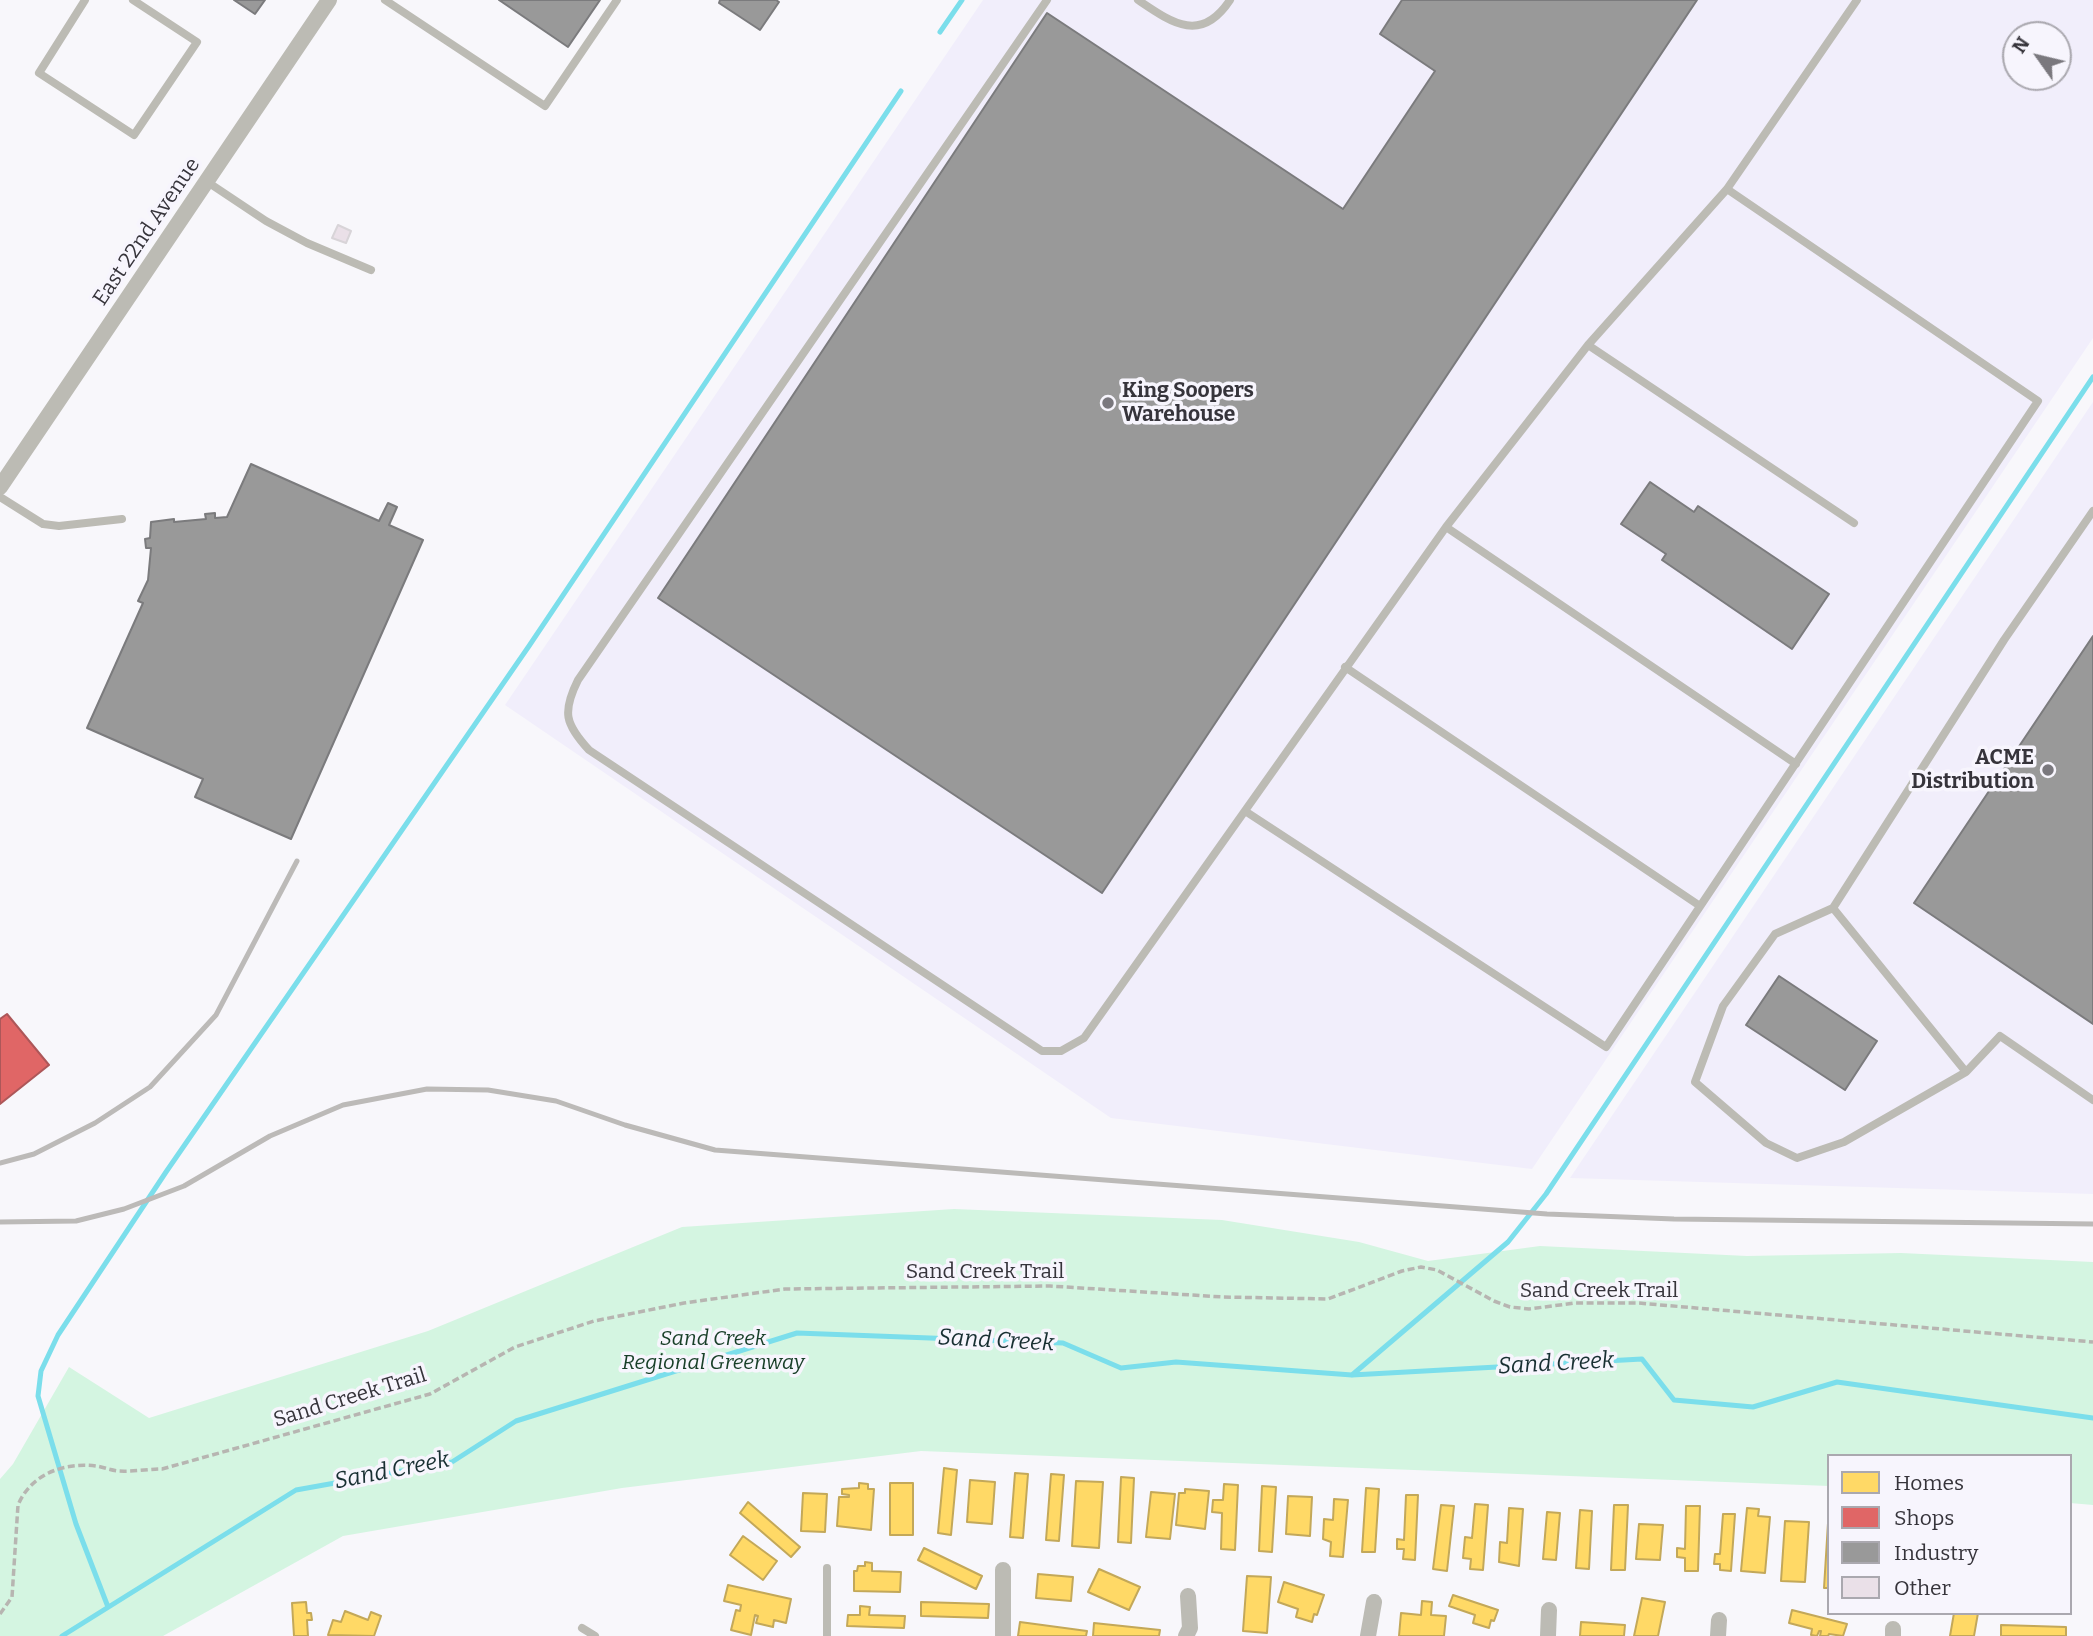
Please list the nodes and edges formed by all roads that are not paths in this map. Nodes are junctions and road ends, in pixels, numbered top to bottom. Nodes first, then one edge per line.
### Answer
1 (85, 0) edge
2 (133, 0) edge
3 (329, 0) edge
4 (385, 0) edge
5 (617, 0) edge
6 (1047, 0) edge
7 (1138, 0) edge
8 (1230, 0) edge
9 (1857, 0) edge
10 (206, 181) junction
11 (1727, 190) junction
12 (371, 270) dead end
13 (1588, 345) junction
14 (0, 487) edge
15 (0, 497) edge
16 (2093, 511) edge
17 (122, 519) dead end
18 (1854, 523) dead end
19 (1446, 527) junction
20 (1345, 667) junction
21 (1796, 764) junction
22 (1245, 811) junction
23 (1700, 906) junction
24 (1833, 908) junction
25 (1966, 1072) junction
26 (2093, 1100) edge
27 (827, 1568) dead end
28 (1003, 1570) dead end
29 (1188, 1596) dead end
30 (1374, 1602) dead end
31 (1549, 1610) dead end
32 (582, 1628) dead end
33 (595, 1636) edge
34 (827, 1636) edge
35 (1003, 1636) edge
36 (1186, 1636) edge
37 (1368, 1636) edge
38 (1548, 1636) edge

1 - 2 lane
3 - 10 street, East 22nd Avenue
4 - 5 lane
6 - 22 lane
7 - 8 lane
9 - 11 lane
10 - 12 lane
10 - 14 street, East 22nd Avenue
11 - 13 lane
11 - 21 lane
13 - 18 lane
13 - 19 lane
15 - 17 lane
16 - 24 lane
19 - 20 lane
19 - 21 lane
20 - 22 lane
20 - 23 lane
21 - 23 lane
22 - 23 lane
24 - 25 lane
24 - 25 lane
25 - 26 lane
27 - 34 lane
28 - 35 street
29 - 36 street
30 - 37 street
31 - 38 street
32 - 33 lane

